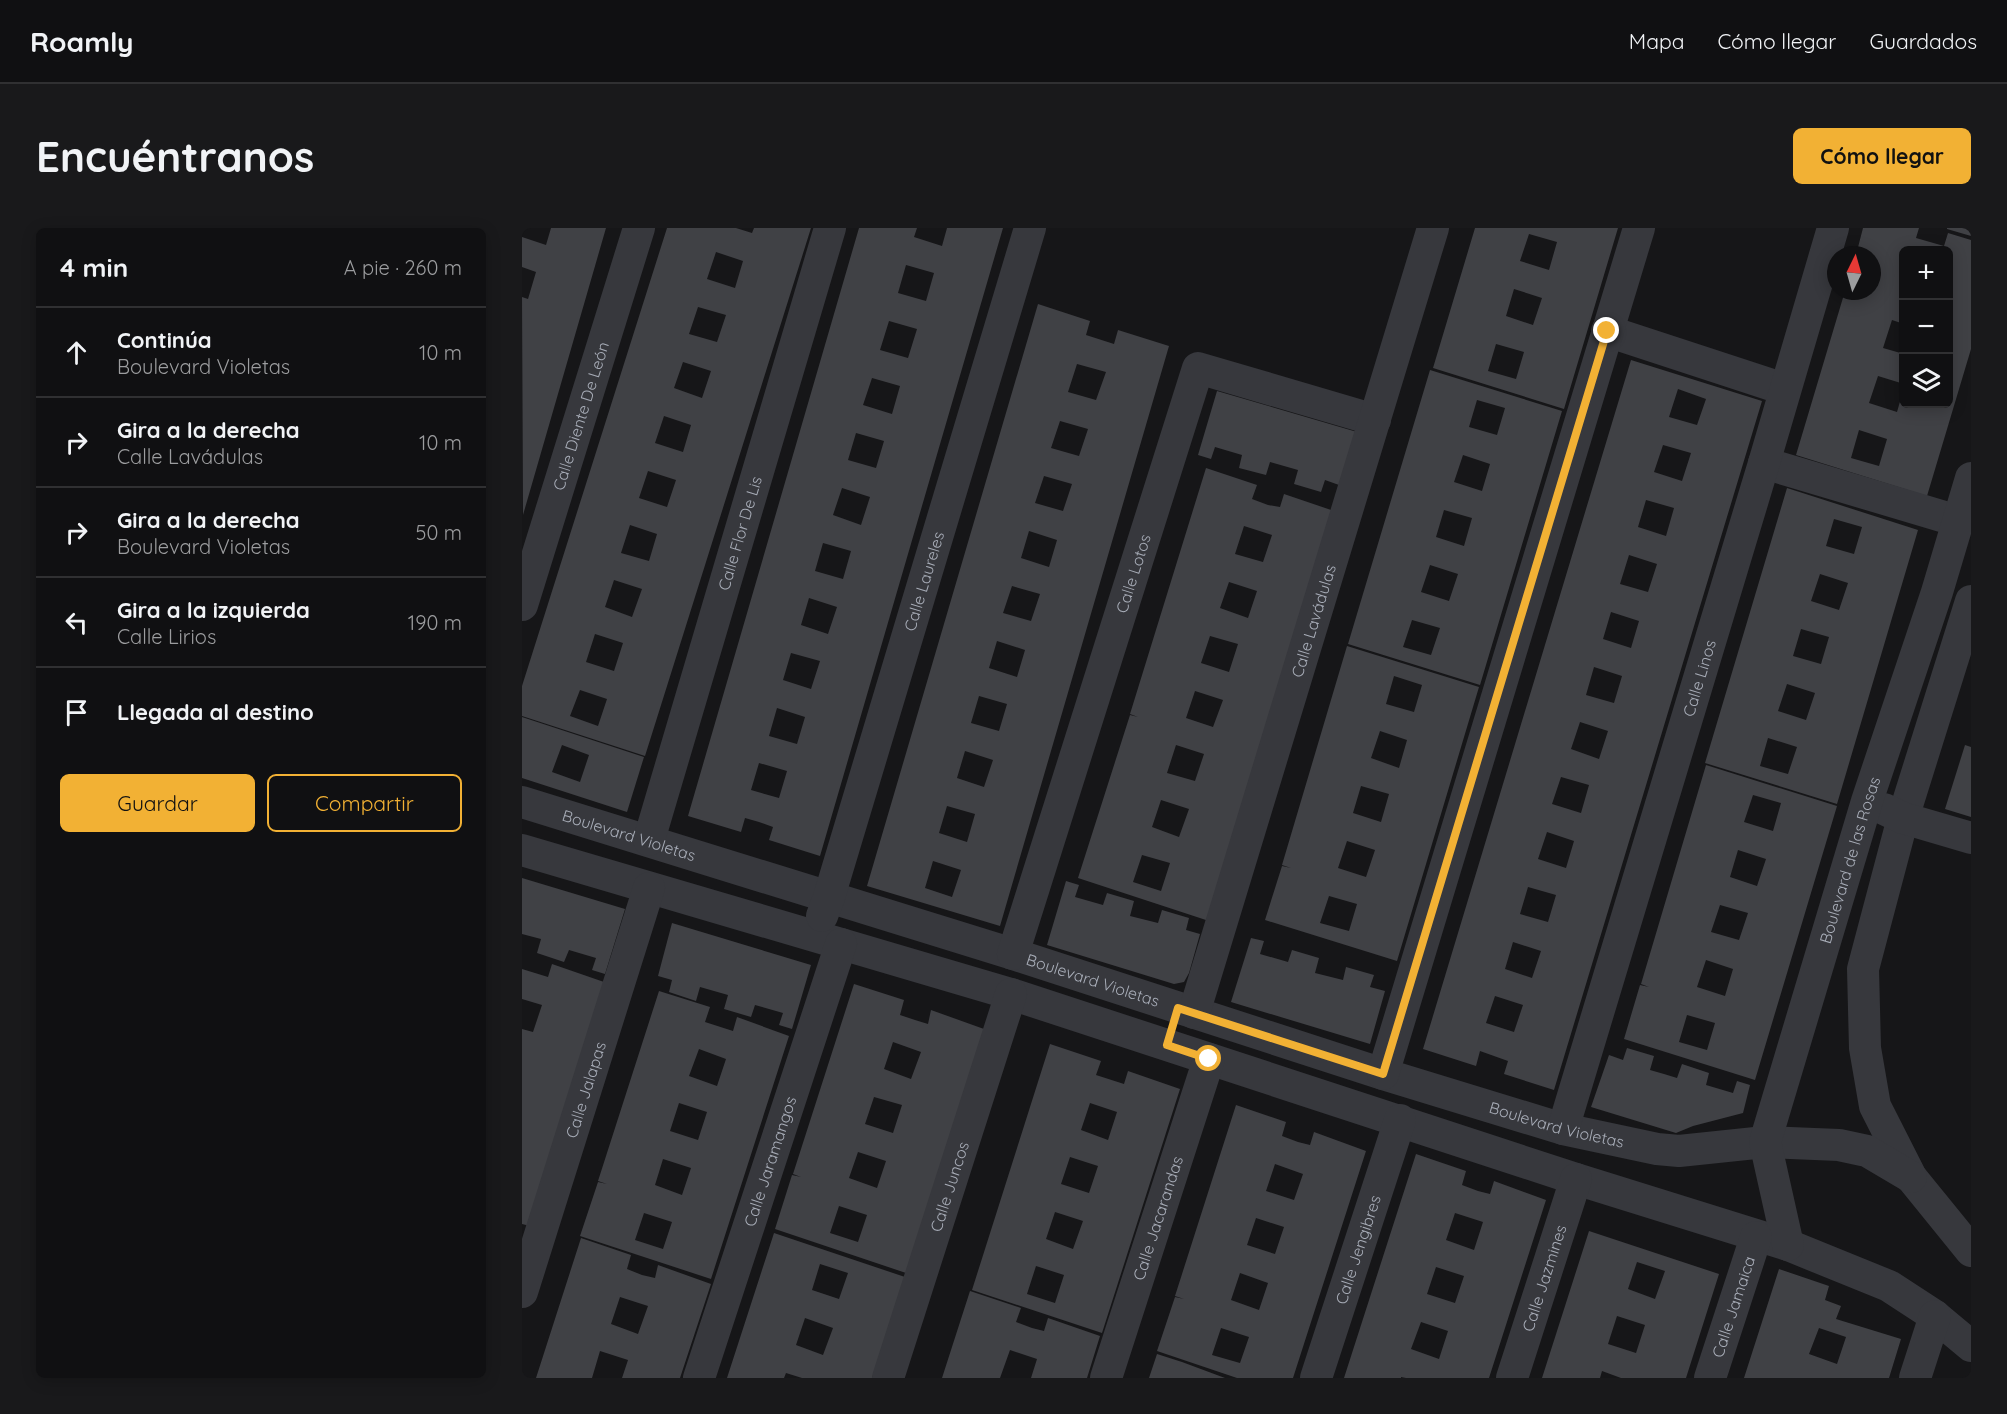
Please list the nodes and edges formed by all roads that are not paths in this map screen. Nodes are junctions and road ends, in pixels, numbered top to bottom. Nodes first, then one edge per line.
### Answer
1 (639, 228) edge
2 (830, 228) edge
3 (1030, 228) edge
4 (1433, 228) edge
5 (1639, 228) edge
6 (1833, 228) edge
7 (1607, 331) junction
8 (1784, 389) junction
9 (1375, 420) junction
10 (1764, 463) junction
11 (1971, 478) edge
12 (1958, 521) junction
13 (1971, 602) edge
14 (522, 605) edge
15 (1867, 801) junction
16 (522, 802) edge
17 (1903, 818) junction
18 (1971, 838) edge
19 (649, 840) junction
20 (522, 850) edge
21 (649, 888) junction
22 (829, 897) junction
23 (827, 940) junction
24 (1013, 954) junction
25 (1011, 994) junction
26 (1186, 1011) junction
27 (1167, 1045) junction
28 (1209, 1059) junction
29 (1383, 1074) junction
30 (1400, 1120) junction
31 (1563, 1129) junction
32 (1765, 1142) junction
33 (1911, 1177) junction
34 (1576, 1179) junction
35 (1756, 1237) junction
36 (1788, 1245) junction
37 (1971, 1251) edge
38 (522, 1292) edge
39 (1935, 1316) junction
40 (1971, 1346) edge
41 (699, 1378) edge
42 (888, 1378) edge
43 (1106, 1378) edge
44 (1316, 1378) edge
45 (1512, 1378) edge
46 (1710, 1378) edge
47 (1915, 1378) edge

1 - 14 street, Calle Diente De León
2 - 19 street, Calle Flor De Lis
3 - 22 street, Calle Laureles
4 - 9 street, Calle Lavádulas
5 - 7 street
6 - 8 street, Calle Linos
7 - 8 street
7 - 29 street
8 - 10 street, Calle Linos
9 - 24 street, Calle Lotos
9 - 26 street, Calle Lavádulas
10 - 12 street
10 - 31 street, Calle Linos
11 - 12 street, Boulevard de las Rosas
12 - 15 street, Boulevard de las Rosas
13 - 17 street
15 - 17 street
15 - 32 street, Boulevard de las Rosas
16 - 19 street, Boulevard Violetas
17 - 18 street
17 - 33 street
19 - 22 street, Boulevard Violetas
20 - 21 street
21 - 23 street
21 - 38 street, Calle Jalapas
22 - 23 street, Calle Laureles
22 - 24 street, Boulevard Violetas
23 - 25 street
23 - 41 street, Calle Jaramangos
24 - 26 street, Boulevard Violetas
25 - 27 street
25 - 42 street, Calle Juncos
26 - 27 street, Calle Lavádulas
26 - 29 street, Boulevard Violetas
27 - 28 street
28 - 30 street
28 - 43 street, Calle Jacarandas
29 - 31 street, Boulevard Violetas
30 - 34 street
30 - 44 street, Calle Jengibres
31 - 32 street, Boulevard Violetas
32 - 33 street, Boulevard Violetas
32 - 36 street, Boulevard de las Rosas
33 - 37 street
34 - 35 street
34 - 45 street, Calle Jazmines
35 - 36 street
35 - 46 street, Calle Jamaica
36 - 39 street
39 - 40 street
39 - 47 street

